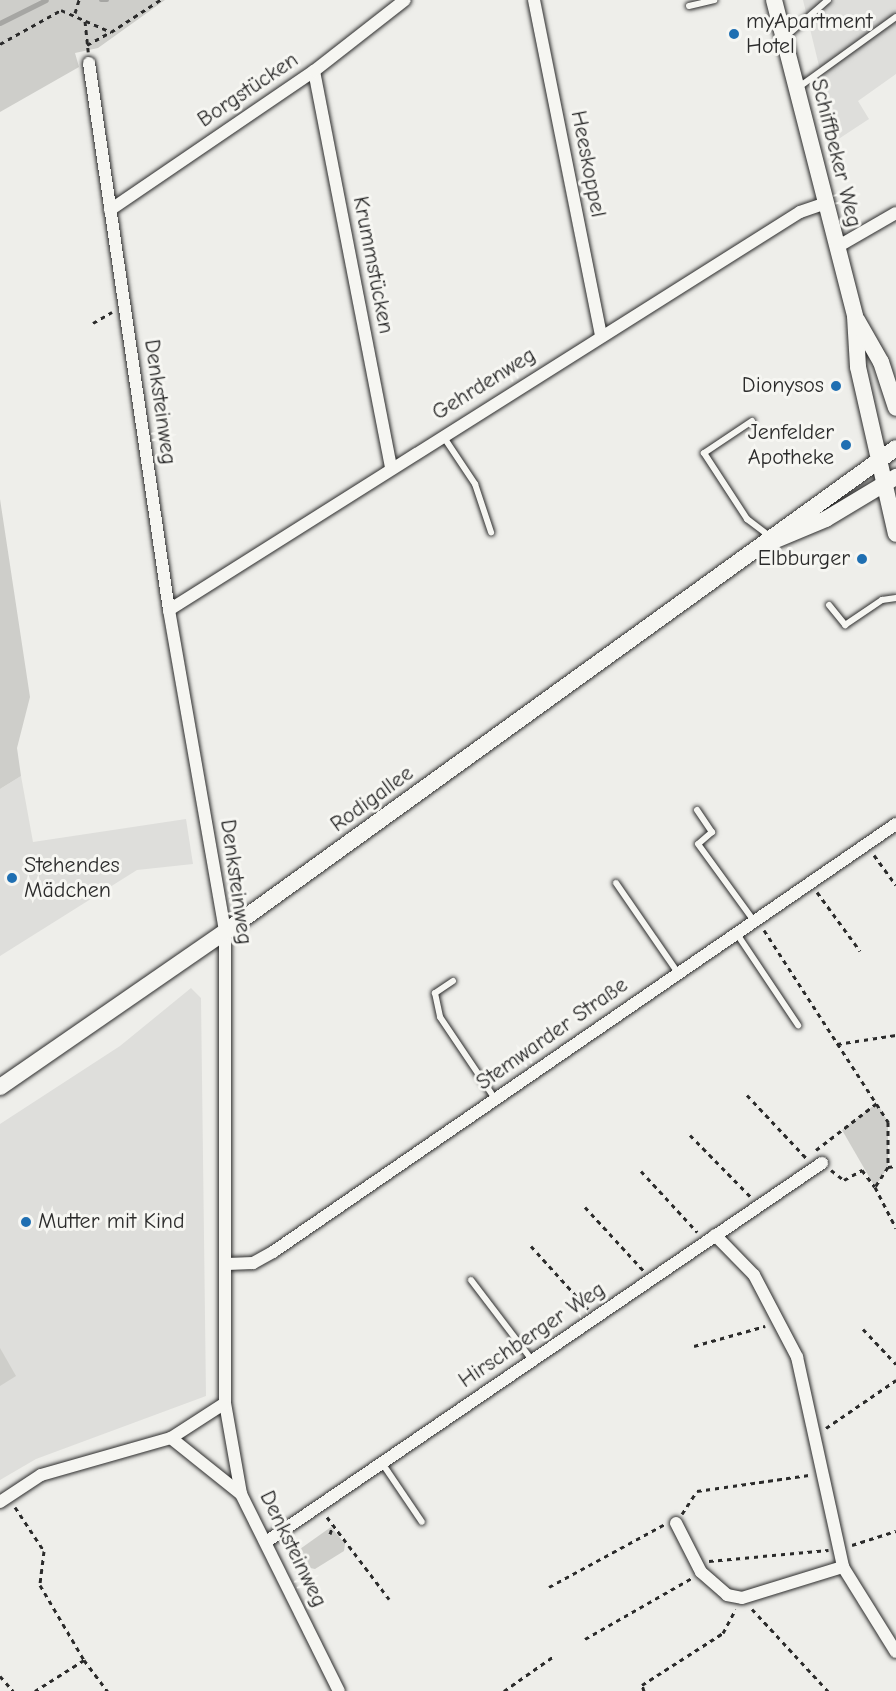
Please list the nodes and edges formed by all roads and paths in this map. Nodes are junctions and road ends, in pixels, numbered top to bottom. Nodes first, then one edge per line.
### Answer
1 (79, 0) edge
2 (160, 0) edge
3 (405, 0) edge
4 (534, 0) edge
5 (714, 0) edge
6 (774, 0) edge
7 (828, 0) edge
8 (689, 6) dead end
9 (75, 13) junction
10 (896, 17) edge
11 (85, 21) junction
12 (111, 32) junction
13 (784, 38) junction
14 (0, 44) edge
15 (87, 45) junction
16 (89, 63) joint
17 (314, 70) junction
18 (797, 88) junction
19 (826, 203) junction
20 (110, 210) junction
21 (896, 213) edge
22 (837, 247) junction
23 (124, 305) junction
24 (855, 316) junction
25 (93, 323) dead end
26 (601, 336) junction
27 (896, 408) edge
28 (752, 421) dead end
29 (442, 435) junction
30 (896, 447) edge
31 (879, 458) junction
32 (391, 467) junction
33 (890, 480) edge
34 (491, 532) dead end
35 (896, 534) edge
36 (769, 540) junction
37 (896, 598) edge
38 (830, 605) dead end
39 (169, 610) junction
40 (697, 810) dead end
41 (896, 824) edge
42 (867, 844) junction
43 (811, 882) junction
44 (616, 883) dead end
45 (896, 885) edge
46 (755, 920) junction
47 (225, 932) junction
48 (736, 933) junction
49 (860, 951) dead end
50 (678, 973) junction
51 (453, 981) dead end
52 (798, 1025) dead end
53 (896, 1035) edge
54 (837, 1044) junction
55 (0, 1087) edge
56 (747, 1095) dead end
57 (495, 1099) junction
58 (877, 1104) junction
59 (690, 1135) dead end
60 (814, 1163) junction
61 (896, 1166) edge
62 (888, 1167) junction
63 (641, 1172) dead end
64 (875, 1187) junction
65 (759, 1206) junction
66 (585, 1207) dead end
67 (896, 1228) edge
68 (710, 1238) junction
69 (531, 1246) dead end
70 (227, 1264) junction
71 (651, 1279) junction
72 (471, 1280) dead end
73 (595, 1317) junction
74 (781, 1321) junction
75 (863, 1329) dead end
76 (694, 1346) dead end
77 (532, 1360) junction
78 (896, 1364) edge
79 (896, 1380) edge
80 (225, 1403) junction
81 (818, 1434) junction
82 (171, 1438) junction
83 (381, 1463) junction
84 (825, 1472) junction
85 (241, 1494) junction
86 (4, 1499) edge
87 (319, 1506) junction
88 (422, 1522) dead end
89 (676, 1523) junction
90 (333, 1525) junction
91 (896, 1532) edge
92 (330, 1534) dead end
93 (266, 1542) junction
94 (841, 1549) junction
95 (697, 1567) junction
96 (843, 1567) junction
97 (549, 1587) dead end
98 (742, 1598) junction
99 (389, 1599) dead end
100 (585, 1638) dead end
101 (896, 1652) edge
102 (554, 1656) dead end
103 (84, 1660) junction
104 (0, 1676) edge
105 (13, 1691) edge
106 (35, 1691) edge
107 (107, 1691) edge
108 (339, 1691) edge
109 (504, 1691) edge
110 (644, 1691) edge
111 (828, 1691) edge

1 - 9 path
2 - 12 path
3 - 17 street, Borgstücken
4 - 26 street, Heeskoppel
5 - 8 lane
6 - 13 main road, Schiffbeker Weg
7 - 13 lane
9 - 11 path
9 - 14 path
10 - 18 lane
11 - 12 path
11 - 15 path
12 - 15 path
13 - 18 main road, Schiffbeker Weg
15 - 16 path
16 - 20 street, Denksteinweg
17 - 20 street, Borgstücken
17 - 32 street, Krummstücken
18 - 19 main road, Schiffbeker Weg
19 - 22 main road, Schiffbeker Weg
19 - 26 street, Gehrdenweg
20 - 23 street, Denksteinweg
21 - 22 street
22 - 24 main road, Schiffbeker Weg
23 - 25 path
23 - 39 street, Denksteinweg
24 - 27 main road, Schiffbeker Weg
24 - 31 main road, Schiffbeker Weg
26 - 29 street, Gehrdenweg
28 - 36 lane
29 - 32 street, Gehrdenweg
29 - 34 lane
30 - 31 main road, Rodigallee
31 - 33 main road, Schiffbeker Weg
31 - 36 main road, Rodigallee
32 - 39 street, Gehrdenweg
33 - 35 main road, Schiffbeker Weg
33 - 36 main road, Rodigallee
36 - 47 main road, Rodigallee
37 - 38 lane
39 - 47 street, Denksteinweg
40 - 46 lane
41 - 42 street, Stemwarder Straße
42 - 43 street, Stemwarder Straße
42 - 45 path
43 - 46 street, Stemwarder Straße
43 - 49 path
44 - 50 lane
46 - 48 street, Stemwarder Straße
46 - 54 path
47 - 55 main road, Rodigallee
47 - 70 street, Denksteinweg
48 - 50 street, Stemwarder Straße
48 - 52 lane
50 - 57 street, Stemwarder Straße
51 - 57 lane
53 - 54 path
54 - 58 path
56 - 60 path
57 - 70 street, Stemwarder Straße
58 - 60 path
58 - 62 path
59 - 65 path
60 - 64 path
60 - 65 street, Hirschberger Weg
61 - 62 path
62 - 64 path
63 - 68 path
64 - 67 path
65 - 68 street, Hirschberger Weg
66 - 71 path
68 - 71 street, Hirschberger Weg
68 - 74 street
69 - 73 path
70 - 80 street, Denksteinweg
71 - 73 street, Hirschberger Weg
72 - 77 lane
73 - 77 street, Hirschberger Weg
74 - 76 path
74 - 81 street
75 - 78 path
77 - 83 street, Hirschberger Weg
79 - 81 path
80 - 82 street
80 - 85 street, Denksteinweg
81 - 84 street
82 - 85 street
82 - 86 street
83 - 87 street, Hirschberger Weg
83 - 88 lane
84 - 89 path
84 - 94 street
85 - 93 street, Denksteinweg
86 - 103 path
87 - 90 path
87 - 93 street, Hirschberger Weg
89 - 95 street
89 - 97 path
90 - 92 path
90 - 99 path
91 - 94 path
93 - 108 street, Denksteinweg
94 - 95 path
94 - 96 street
95 - 98 street
95 - 100 path
96 - 98 street
96 - 101 street
98 - 110 path
98 - 111 path
102 - 109 path
103 - 106 path
103 - 107 path
104 - 105 path

